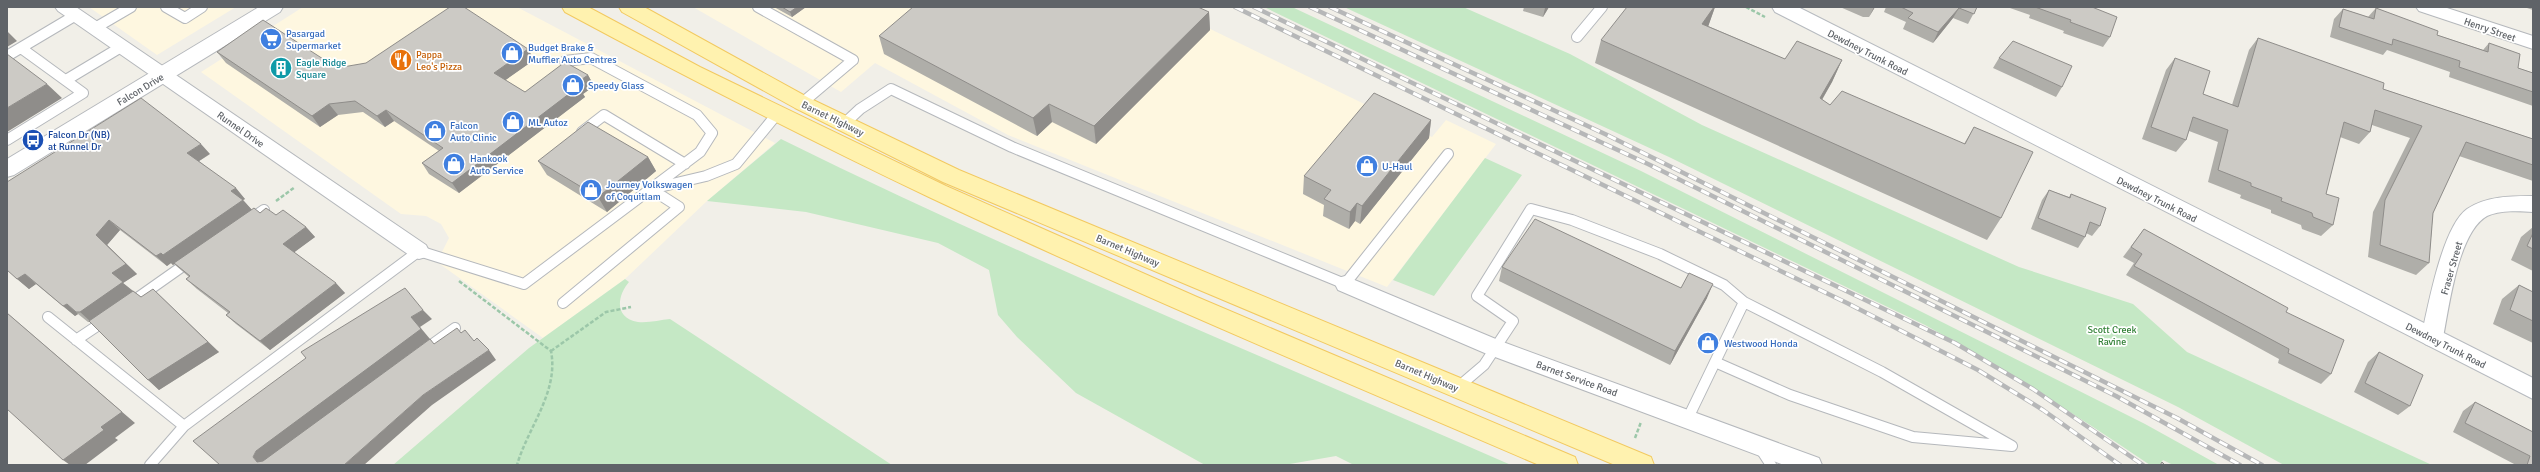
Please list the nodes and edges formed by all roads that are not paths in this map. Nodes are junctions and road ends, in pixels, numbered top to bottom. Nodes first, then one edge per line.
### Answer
1 (131, 7) edge
2 (166, 7) edge
3 (202, 7) edge
4 (273, 7) edge
5 (572, 7) edge
6 (628, 7) edge
7 (758, 7) edge
8 (1602, 7) edge
9 (1782, 7) edge
10 (2425, 7) edge
11 (70, 11) edge
12 (94, 28) junction
13 (1578, 37) dead end
14 (2533, 43) edge
15 (121, 47) junction
16 (21, 48) junction
17 (7, 56) edge
18 (565, 61) edge
19 (163, 76) junction
20 (66, 80) junction
21 (802, 103) junction
22 (778, 114) junction
23 (844, 124) junction
24 (573, 139) edge
25 (7, 140) edge
26 (1448, 154) dead end
27 (685, 164) junction
28 (7, 170) edge
29 (652, 189) junction
30 (2533, 204) edge
31 (264, 210) edge
32 (238, 228) edge
33 (419, 251) junction
34 (199, 255) edge
35 (1345, 284) junction
36 (1744, 302) junction
37 (563, 303) dead end
38 (48, 317) dead end
39 (455, 328) edge
40 (2432, 338) junction
41 (76, 340) junction
42 (1495, 348) junction
43 (416, 356) edge
44 (1715, 362) junction
45 (1457, 388) junction
46 (2533, 388) edge
47 (1688, 418) junction
48 (184, 426) junction
49 (1758, 444) junction
50 (150, 465) edge
51 (1566, 465) edge
52 (1642, 465) edge
53 (1771, 465) edge
54 (1811, 465) edge

1 - 12 lane
2 - 3 lane
4 - 19 main road, Falcon Drive
5 - 22 main road, Barnet Highway
6 - 21 main road, Barnet Highway
7 - 21 lane
8 - 13 lane
9 - 40 main road, Dewdney Trunk Road
10 - 14 street, Henry Street
11 - 12 street, Runnel Drive
11 - 16 lane
12 - 15 street, Runnel Drive
15 - 19 street, Runnel Drive
15 - 20 lane
16 - 17 lane
16 - 20 lane
18 - 27 lane
19 - 28 main road, Falcon Drive
19 - 33 street, Runnel Drive
20 - 25 lane
21 - 23 main road, Barnet Highway
22 - 29 lane
22 - 51 main road, Barnet Highway
23 - 35 lane
23 - 45 main road, Barnet Highway
24 - 27 lane
26 - 35 lane
27 - 29 lane
29 - 33 lane
29 - 37 lane
30 - 40 street, Fraser Street
31 - 32 lane
33 - 48 lane
34 - 41 lane
35 - 42 street, Barnet Service Road
36 - 42 lane
36 - 44 lane
36 - 44 lane
38 - 41 lane
39 - 43 lane
40 - 46 main road, Dewdney Trunk Road
41 - 48 lane
42 - 45 lane
42 - 47 street, Barnet Service Road
44 - 47 lane
45 - 52 main road, Barnet Highway
47 - 49 street, Barnet Service Road
48 - 50 lane
49 - 53 lane
49 - 54 street, Barnet Service Road

